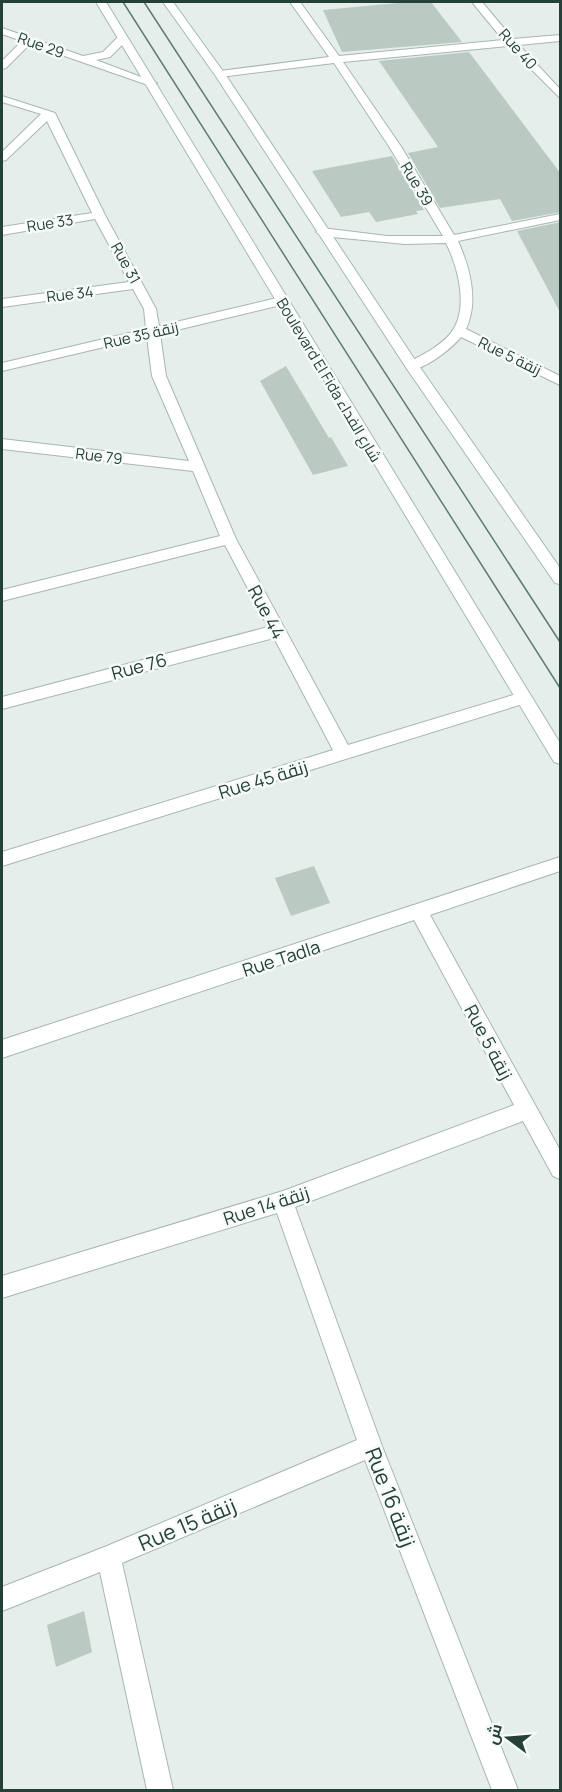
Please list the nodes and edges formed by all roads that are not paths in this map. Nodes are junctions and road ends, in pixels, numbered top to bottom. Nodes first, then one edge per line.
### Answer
1 (101, 2) edge
2 (168, 2) edge
3 (295, 2) edge
4 (477, 2) edge
5 (2, 19) edge
6 (6, 32) edge
7 (123, 38) junction
8 (561, 38) edge
9 (29, 40) junction
10 (511, 43) junction
11 (337, 59) junction
12 (81, 60) junction
13 (2, 66) edge
14 (220, 74) junction
15 (152, 83) junction
16 (561, 94) edge
17 (2, 99) edge
18 (49, 113) junction
19 (2, 158) edge
20 (99, 215) junction
21 (561, 217) edge
22 (2, 231) edge
23 (322, 232) junction
24 (450, 240) junction
25 (138, 285) junction
26 (281, 301) junction
27 (2, 303) edge
28 (155, 332) junction
29 (459, 332) junction
30 (412, 366) junction
31 (2, 367) edge
32 (561, 381) edge
33 (2, 444) edge
34 (196, 467) junction
35 (229, 539) junction
36 (561, 579) edge
37 (2, 596) edge
38 (277, 631) junction
39 (523, 698) junction
40 (2, 702) edge
41 (344, 754) junction
42 (561, 757) edge
43 (2, 860) edge
44 (561, 864) edge
45 (419, 913) junction
46 (2, 1049) edge
47 (526, 1110) junction
48 (561, 1169) edge
49 (283, 1201) junction
50 (2, 1287) edge
51 (371, 1446) junction
52 (108, 1557) junction
53 (2, 1599) edge
54 (160, 1791) edge
55 (504, 1791) edge

1 - 7 street, Boulevard El Fida شارع الفداء
2 - 14 street
3 - 11 street, Rue 39
4 - 10 street, Rue 40
5 - 6 street
6 - 9 street, Rue 29
7 - 12 street, Rue 29
7 - 15 street, Boulevard El Fida شارع الفداء
8 - 10 street
9 - 12 street, Rue 29
9 - 13 street
10 - 11 street
10 - 16 street, Rue 40
11 - 14 street
11 - 24 street, Rue 39
12 - 15 street, Rue 29
14 - 23 street
15 - 26 street, Boulevard El Fida شارع الفداء
17 - 18 street
18 - 19 street
18 - 20 street, Rue 31
20 - 22 street, Rue 33
20 - 25 street, Rue 31
21 - 24 street
23 - 24 street
23 - 30 street
24 - 29 street, Rue 39
25 - 27 street, Rue 34
25 - 28 street, Rue 31
26 - 28 street, Rue 35 زنقة
26 - 39 street, Boulevard El Fida شارع الفداء
28 - 31 street, Rue 35 زنقة
28 - 34 street, Rue 31
29 - 30 street
29 - 32 street, Rue 5 زنقة
30 - 36 street
33 - 34 street, Rue 79
34 - 35 street, Rue 44
35 - 37 street
35 - 38 street, Rue 44
38 - 40 street, Rue 76
38 - 41 street, Rue 44
39 - 41 street, Rue 45 زنقة
39 - 42 street, Boulevard El Fida شارع الفداء
41 - 43 street, Rue 45 زنقة
44 - 45 street, Rue Tadla
45 - 46 street, Rue Tadla
45 - 47 street, Rue 5 زنقة
47 - 48 street, Rue 5 زنقة
47 - 49 street, Rue 14 زنقة
49 - 50 street, Rue 14 زنقة
49 - 51 street, Rue 16 زنقة
51 - 52 street, Rue 15 زنقة
51 - 55 street, Rue 16 زنقة
52 - 53 street, Rue 15 زنقة
52 - 54 street

